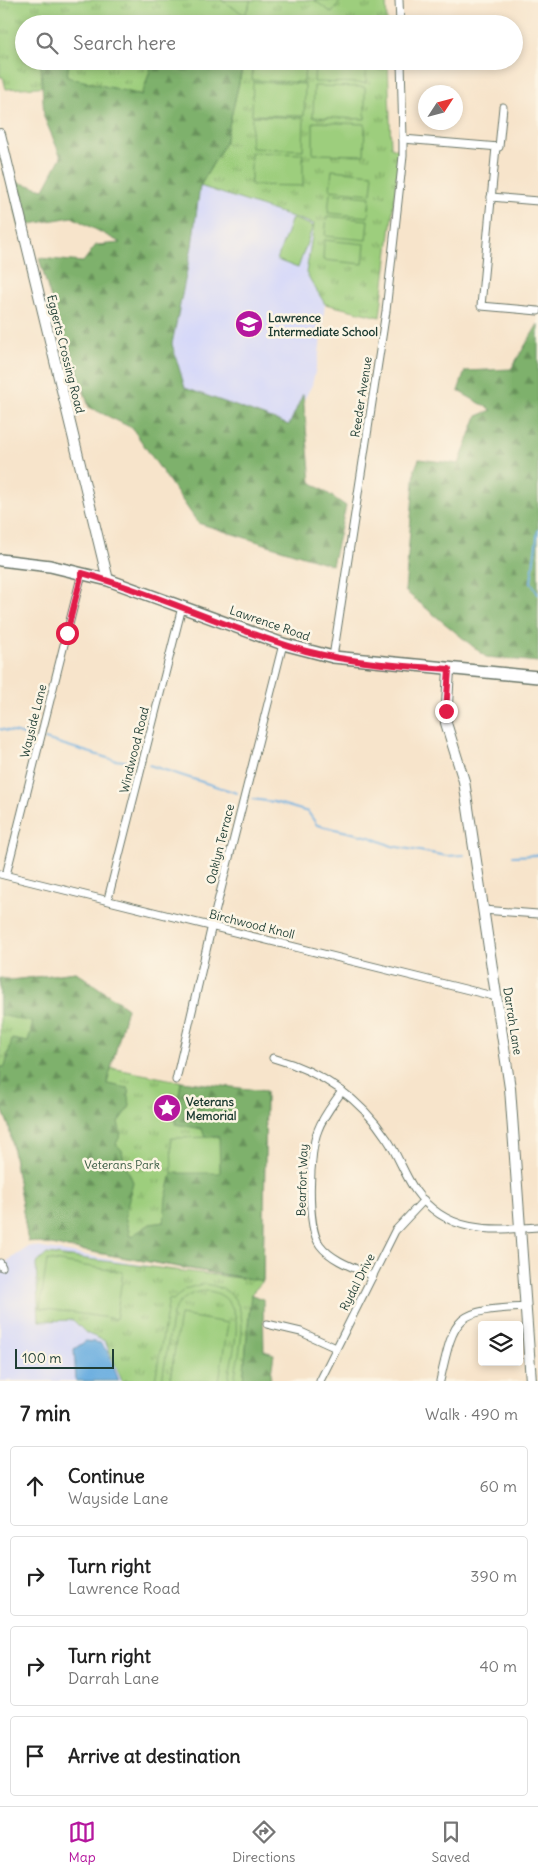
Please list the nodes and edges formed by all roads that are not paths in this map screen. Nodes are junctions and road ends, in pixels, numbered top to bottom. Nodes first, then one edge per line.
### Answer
1 (399, 0) edge
2 (400, 15) edge
3 (401, 70) edge
4 (504, 107) dead end
5 (0, 134) edge
6 (403, 139) junction
7 (496, 147) junction
8 (492, 197) junction
9 (538, 201) edge
10 (538, 310) edge
11 (0, 560) edge
12 (82, 573) junction
13 (108, 580) junction
14 (182, 607) junction
15 (283, 644) junction
16 (333, 657) junction
17 (449, 669) junction
18 (538, 677) edge
19 (3, 874) edge
20 (108, 900) junction
21 (483, 910) junction
22 (538, 914) edge
23 (212, 925) junction
24 (497, 997) junction
25 (272, 1058) dead end
26 (176, 1080) dead end
27 (342, 1091) junction
28 (424, 1200) junction
29 (538, 1227) edge
30 (520, 1228) junction
31 (373, 1276) junction
32 (526, 1307) junction
33 (267, 1324) dead end
34 (336, 1348) junction
35 (320, 1381) edge
36 (440, 1381) edge
37 (531, 1381) edge

1 - 2 street
3 - 6 street, Reeder Avenue
4 - 7 street
5 - 13 street, Eggerts Crossing Road
6 - 7 street
6 - 16 street, Reeder Avenue
7 - 8 street
8 - 9 street
8 - 10 street
11 - 12 main road, Lawrence Road
12 - 13 main road, Lawrence Road
12 - 19 street, Wayside Lane
13 - 14 main road, Lawrence Road
14 - 15 main road, Lawrence Road
14 - 20 street, Windwood Road
15 - 16 main road, Lawrence Road
15 - 23 street, Oaklyn Terrace
16 - 17 main road, Lawrence Road
17 - 18 main road, Lawrence Road
17 - 21 street, Darrah Lane
19 - 20 street, Birchwood Knoll
20 - 23 street, Birchwood Knoll
21 - 22 street
21 - 24 street, Darrah Lane
23 - 24 street, Birchwood Knoll
23 - 26 street, Oaklyn Terrace
24 - 30 street, Darrah Lane
25 - 27 street
27 - 28 street
27 - 31 street, Bearfort Way
28 - 30 street
28 - 31 street, Rydal Drive
29 - 30 street
30 - 32 street, Darrah Lane
31 - 34 street, Rydal Drive
32 - 36 street
32 - 37 street, Darrah Lane
33 - 34 street
34 - 35 street, Rydal Drive

